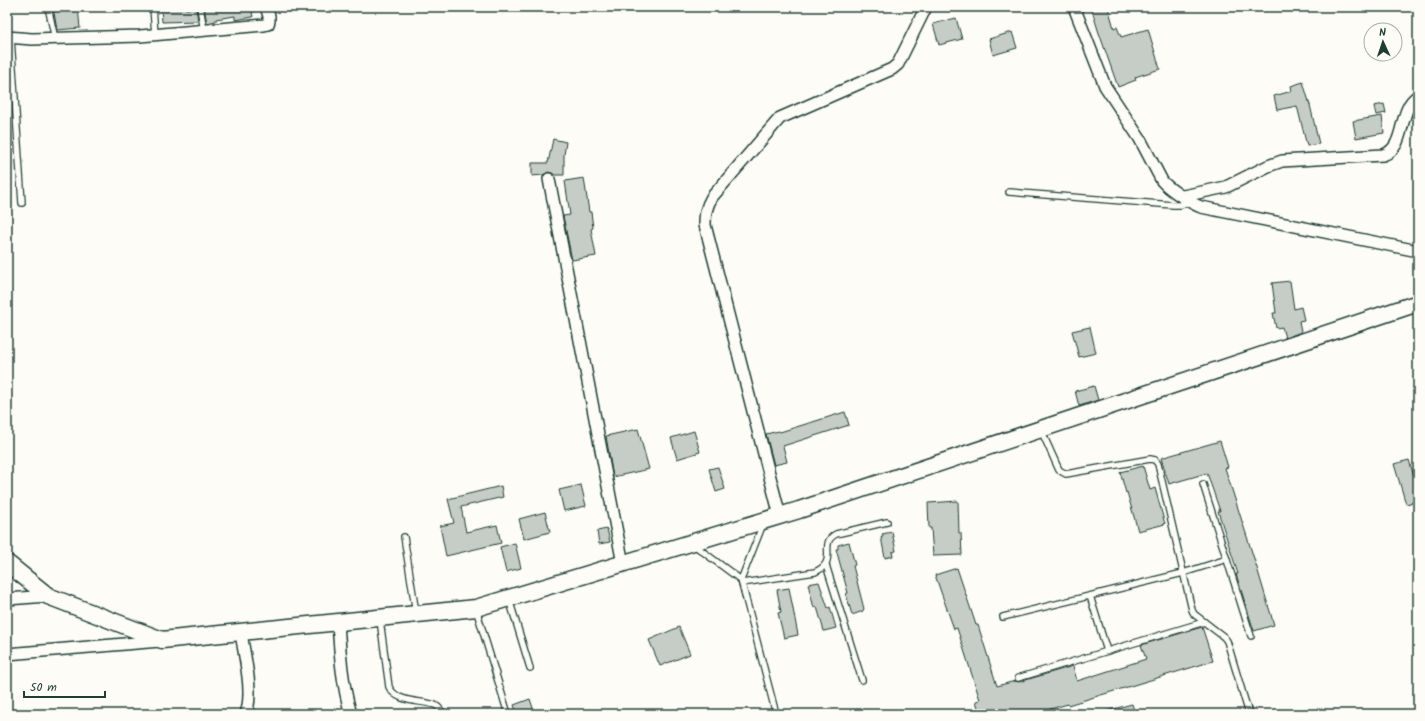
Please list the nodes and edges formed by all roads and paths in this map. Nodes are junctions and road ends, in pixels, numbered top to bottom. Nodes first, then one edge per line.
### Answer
1 (48, 7) edge
2 (152, 7) edge
3 (200, 7) edge
4 (266, 7) edge
5 (926, 7) edge
6 (1074, 7) edge
7 (204, 31) junction
8 (155, 35) junction
9 (9, 38) edge
10 (54, 38) junction
11 (1418, 96) edge
12 (549, 179) dead end
13 (1009, 192) dead end
14 (1186, 198) junction
15 (22, 203) dead end
16 (1418, 251) edge
17 (1418, 303) edge
18 (1041, 429) junction
19 (1203, 484) dead end
20 (780, 516) junction
21 (764, 521) junction
22 (887, 522) dead end
23 (404, 537) dead end
24 (691, 543) junction
25 (1227, 559) junction
26 (7, 563) edge
27 (623, 564) junction
28 (826, 565) junction
29 (1183, 573) junction
30 (742, 582) junction
31 (48, 596) junction
32 (1090, 596) junction
33 (7, 599) edge
34 (508, 599) junction
35 (476, 608) junction
36 (416, 615) junction
37 (1003, 617) dead end
38 (380, 618) junction
39 (338, 622) junction
40 (1204, 622) junction
41 (241, 632) junction
42 (1251, 636) dead end
43 (162, 640) junction
44 (1107, 651) junction
45 (7, 654) edge
46 (530, 668) dead end
47 (1018, 678) dead end
48 (862, 680) dead end
49 (443, 713) edge
50 (246, 714) edge
51 (352, 714) edge
52 (508, 714) edge
53 (776, 714) edge
54 (1249, 714) edge

1 - 10 lane
2 - 8 lane
3 - 7 lane
4 - 7 street
5 - 20 street
6 - 14 street
7 - 8 street
8 - 10 street
9 - 10 street
9 - 15 lane
11 - 14 street
12 - 27 street
13 - 14 lane
14 - 16 street
17 - 18 main road
18 - 20 main road
18 - 29 lane
19 - 25 lane
20 - 21 main road
21 - 24 main road
21 - 30 lane
22 - 28 lane
23 - 36 lane
24 - 27 main road
24 - 30 lane
25 - 29 lane
25 - 42 lane
26 - 31 main road
27 - 34 main road
28 - 30 lane
28 - 48 lane
29 - 32 lane
29 - 40 lane
30 - 53 lane
31 - 33 street
31 - 43 main road
32 - 37 lane
32 - 44 lane
34 - 35 main road
34 - 46 lane
35 - 36 main road
35 - 52 lane
36 - 38 main road
38 - 39 main road
38 - 49 lane
39 - 41 main road
39 - 51 street
40 - 44 lane
40 - 54 lane
41 - 43 main road
41 - 50 street
43 - 45 street
44 - 47 lane

